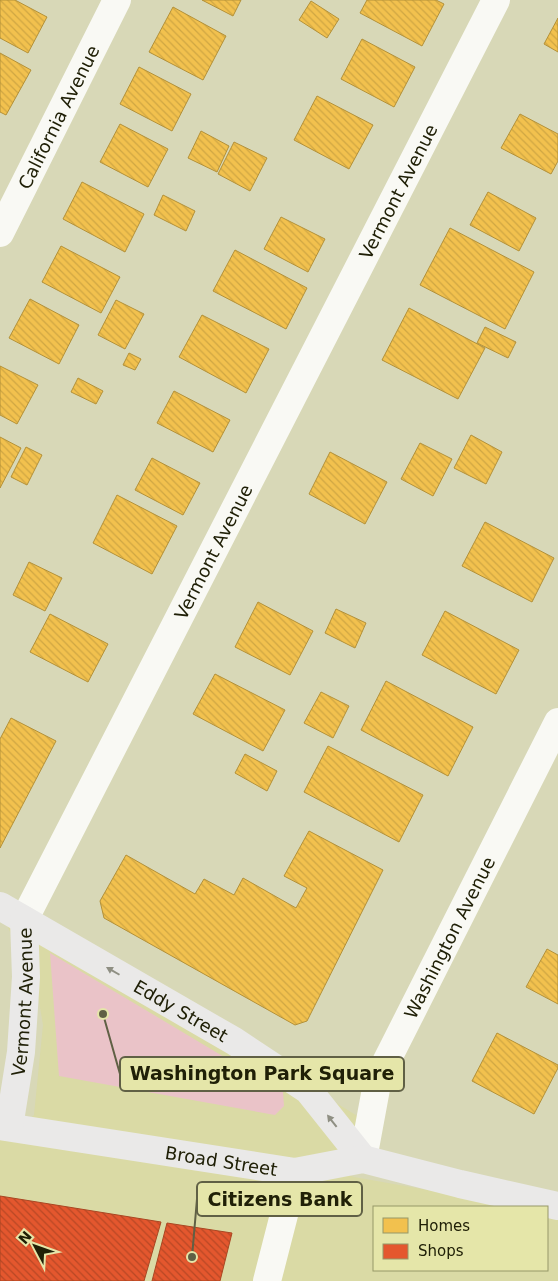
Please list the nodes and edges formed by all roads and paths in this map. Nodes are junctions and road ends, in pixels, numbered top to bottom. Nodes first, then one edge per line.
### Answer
1 (117, 0) edge
2 (496, 0) edge
3 (0, 233) edge
4 (558, 722) edge
5 (0, 906) edge
6 (24, 920) junction
7 (5, 1126) edge
8 (362, 1159) junction
9 (295, 1172) junction
10 (558, 1206) edge
11 (268, 1281) edge

1 - 3 street, California Avenue
2 - 6 street, Vermont Avenue
4 - 8 street, Washington Avenue
5 - 6 main road, Eddy Street
6 - 7 main road, Vermont Avenue
8 -> 6 main road, Eddy Street
7 - 9 main road, Broad Street
8 - 9 main road, Broad Street
8 - 10 main road, Broad Street
9 - 11 street

